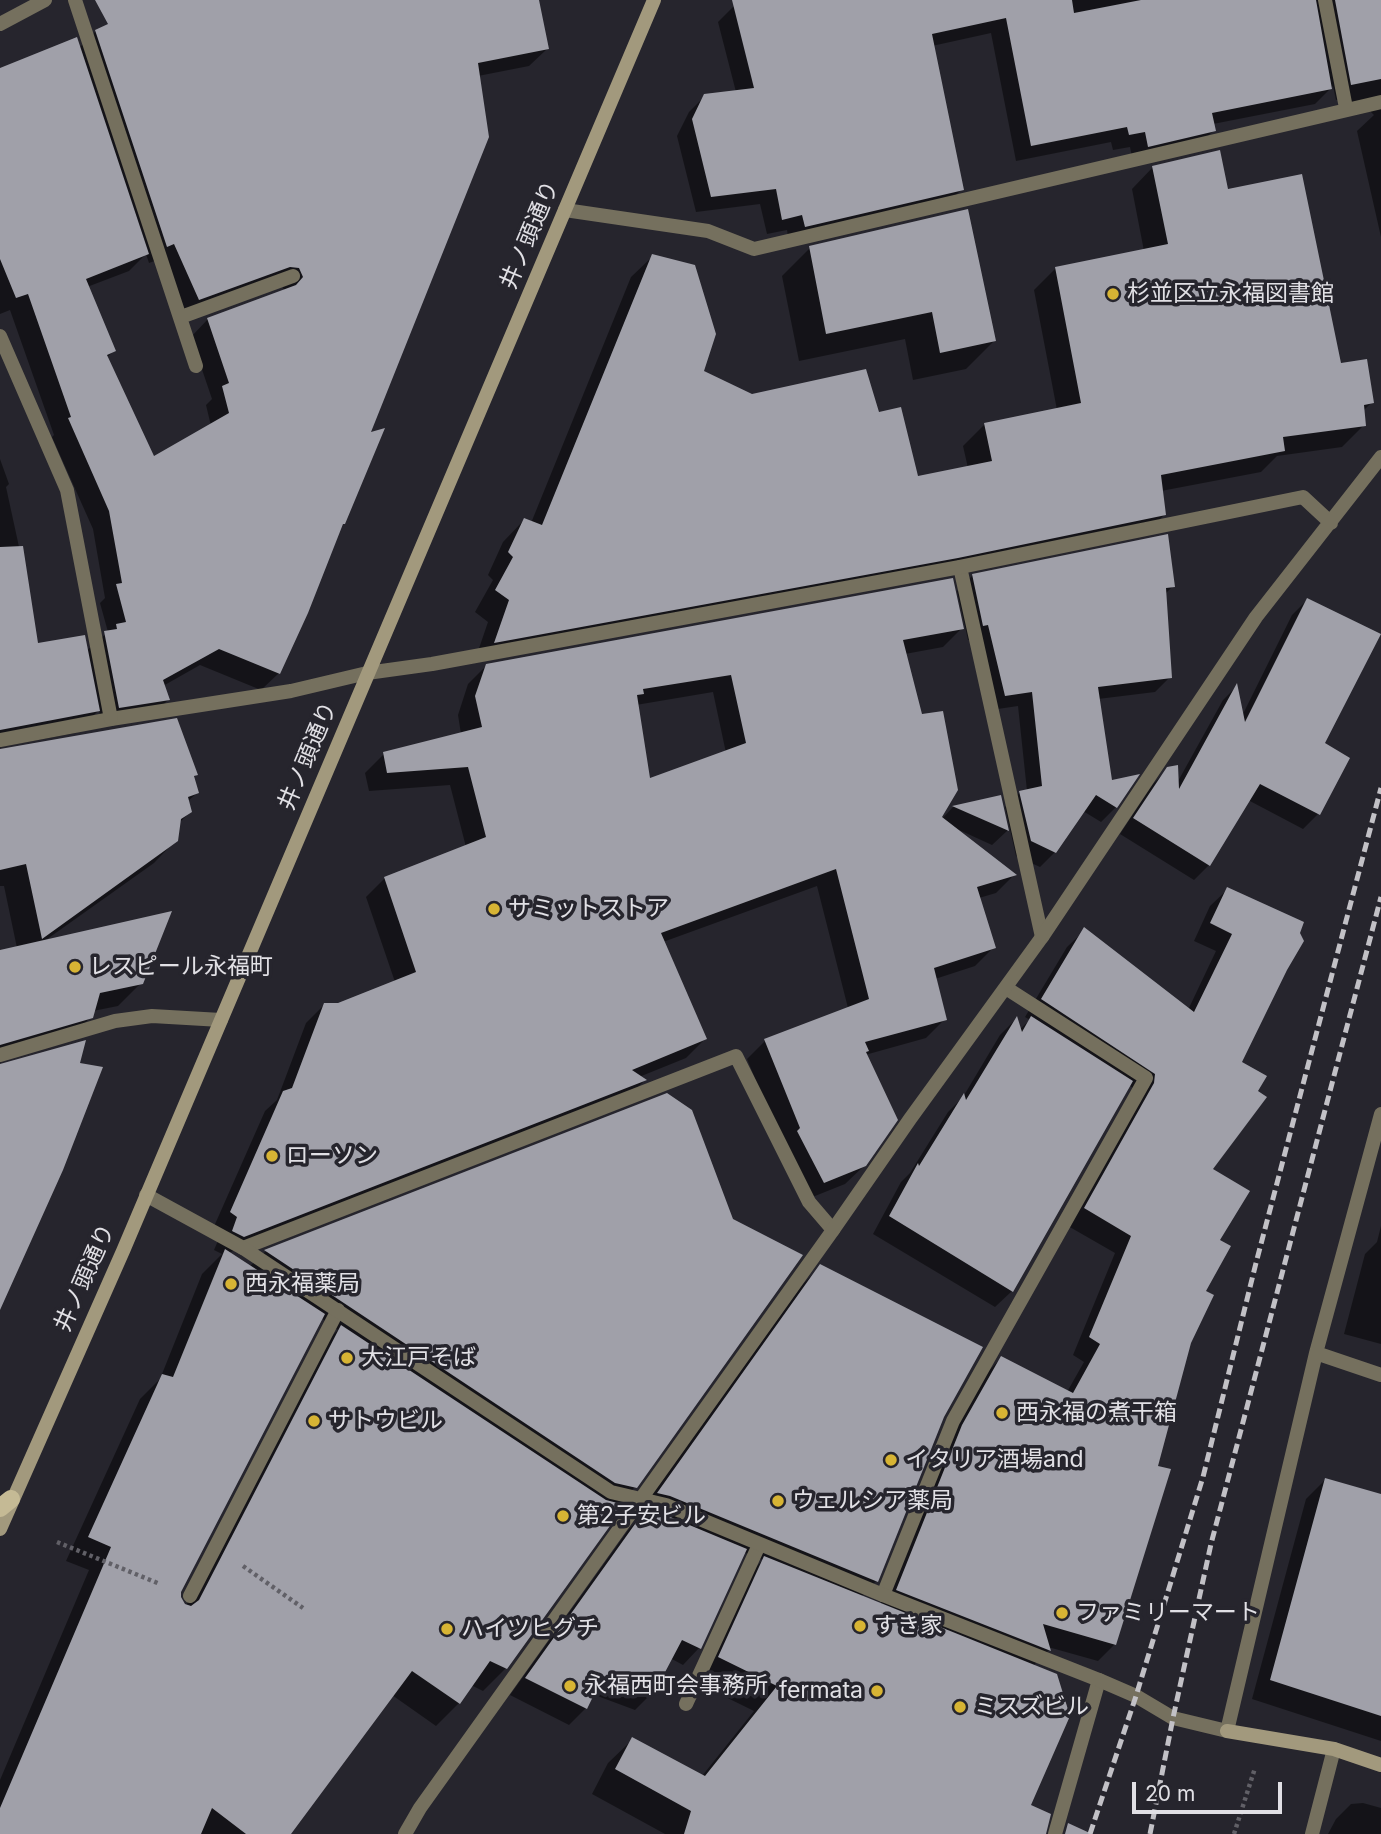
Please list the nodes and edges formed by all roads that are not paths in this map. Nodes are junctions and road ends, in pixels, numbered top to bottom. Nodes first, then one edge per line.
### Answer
1 (45, 0) edge
2 (75, 0) edge
3 (654, 0) edge
4 (1325, 0) edge
5 (0, 24) edge
6 (1381, 102) edge
7 (1346, 108) junction
8 (565, 210) junction
9 (293, 276) dead end
10 (181, 317) junction
11 (0, 336) edge
12 (196, 366) dead end
13 (1381, 457) edge
14 (1331, 523) junction
15 (960, 566) junction
16 (368, 673) junction
17 (111, 719) junction
18 (0, 740) edge
19 (1042, 937) junction
20 (1006, 988) junction
21 (221, 1020) junction
22 (0, 1055) edge
23 (1381, 1114) edge
24 (146, 1195) junction
25 (833, 1230) junction
26 (243, 1248) junction
27 (338, 1310) junction
28 (1316, 1353) junction
29 (1381, 1375) edge
30 (641, 1500) junction
31 (6, 1503) edge
32 (0, 1529) edge
33 (759, 1545) junction
34 (883, 1595) junction
35 (190, 1596) road end
36 (1099, 1680) junction
37 (686, 1704) dead end
38 (1227, 1731) junction
39 (1334, 1749) junction
40 (1381, 1765) edge
41 (405, 1834) edge
42 (1055, 1834) edge
43 (1312, 1834) edge

1 - 5 street
2 - 10 street
3 - 8 main road, 井ノ頭通り
4 - 7 street
6 - 7 street
7 - 8 street
8 - 16 main road, 井ノ頭通り
9 - 10 street
10 - 12 street
11 - 17 street
13 - 14 street
14 - 15 street
14 - 19 street
15 - 16 street
15 - 19 street
16 - 17 street
16 - 21 main road, 井ノ頭通り
17 - 18 street
19 - 20 street
20 - 25 street
20 - 34 street
21 - 22 street
21 - 24 main road, 井ノ頭通り
23 - 28 street
24 - 26 street
24 - 31 main road, 井ノ頭通り
25 - 26 street
25 - 30 street
26 - 27 street
27 - 30 street
27 - 35 street
28 - 29 street
28 - 38 street
30 - 33 street
30 - 41 street
31 - 32 main road, 井ノ頭通り
33 - 34 street
33 - 37 street
34 - 36 street
36 - 38 street
36 - 42 street
38 - 39 main road
39 - 40 main road
39 - 43 street

